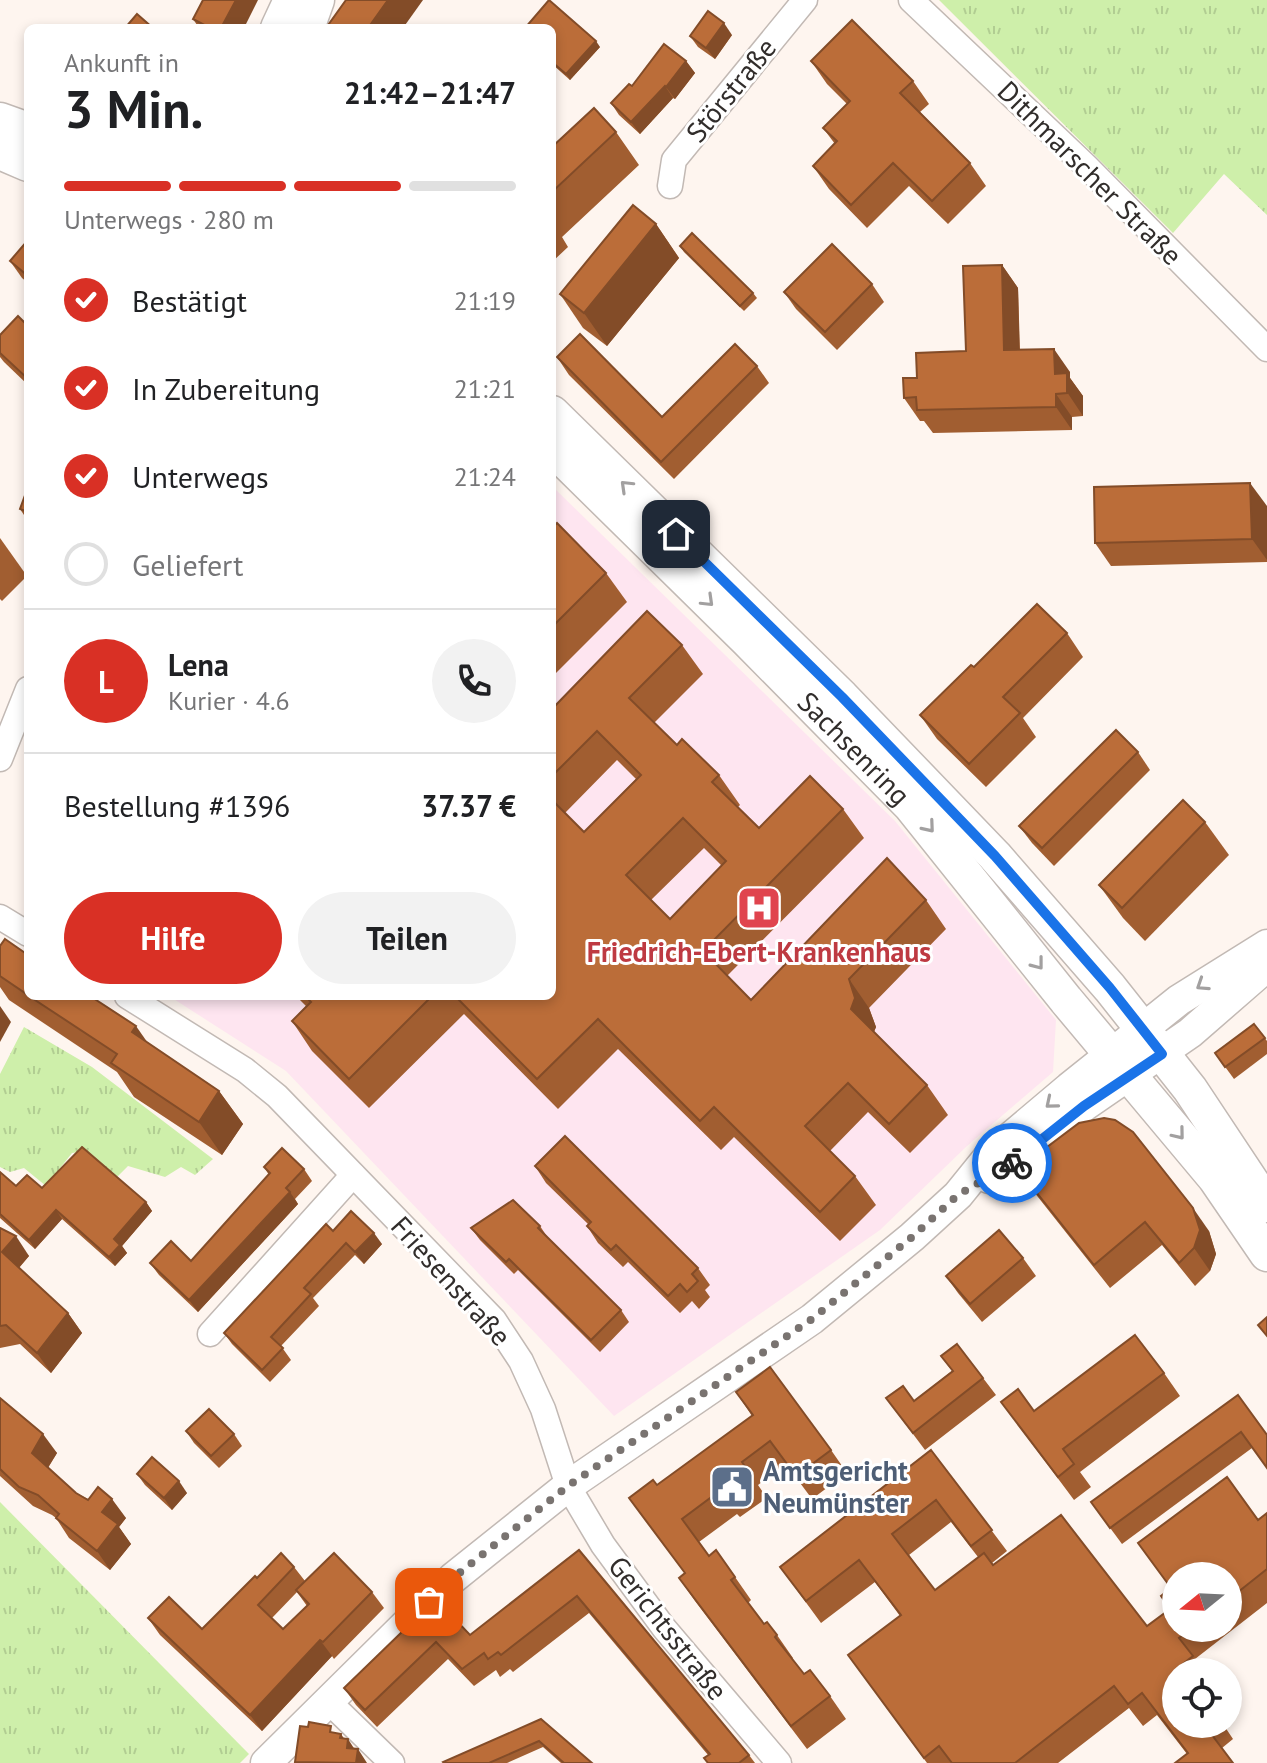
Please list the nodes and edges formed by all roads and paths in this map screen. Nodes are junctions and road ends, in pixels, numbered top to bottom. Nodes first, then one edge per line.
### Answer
1 (291, 0) edge
2 (317, 0) edge
3 (805, 0) edge
4 (911, 0) edge
5 (280, 24) edge
6 (308, 24) edge
7 (0, 120) edge
8 (24, 129) edge
9 (0, 152) edge
10 (24, 162) edge
11 (670, 186) dead end
12 (1267, 349) edge
13 (556, 417) edge
14 (556, 452) edge
15 (24, 699) edge
16 (0, 759) edge
17 (0, 917) edge
18 (24, 932) edge
19 (1267, 945) edge
20 (1267, 966) edge
21 (133, 1000) edge
22 (1151, 1042) junction
23 (1119, 1064) junction
24 (353, 1175) junction
25 (1267, 1205) edge
26 (1267, 1254) edge
27 (210, 1334) dead end
28 (568, 1486) junction
29 (328, 1701) junction
30 (266, 1763) edge
31 (392, 1763) edge
32 (779, 1763) edge

1 - 5 main road
2 - 6 main road
3 - 11 street, Störstraße
4 - 12 street, Dithmarscher Straße
7 - 8 main road
9 - 10 main road
22 -> 13 main road, Sachsenring
14 -> 23 main road, Sachsenring
15 - 16 street
17 - 18 street
19 -> 22 street
20 - 22 street
21 - 24 street, Friesenstraße
22 - 23 street
22 - 25 main road, Sachsenring
23 -> 26 main road, Sachsenring
23 - 28 street
24 - 27 street
24 - 28 street, Friesenstraße
28 - 29 street
28 - 32 street, Gerichtsstraße
29 - 30 street
29 - 31 street

